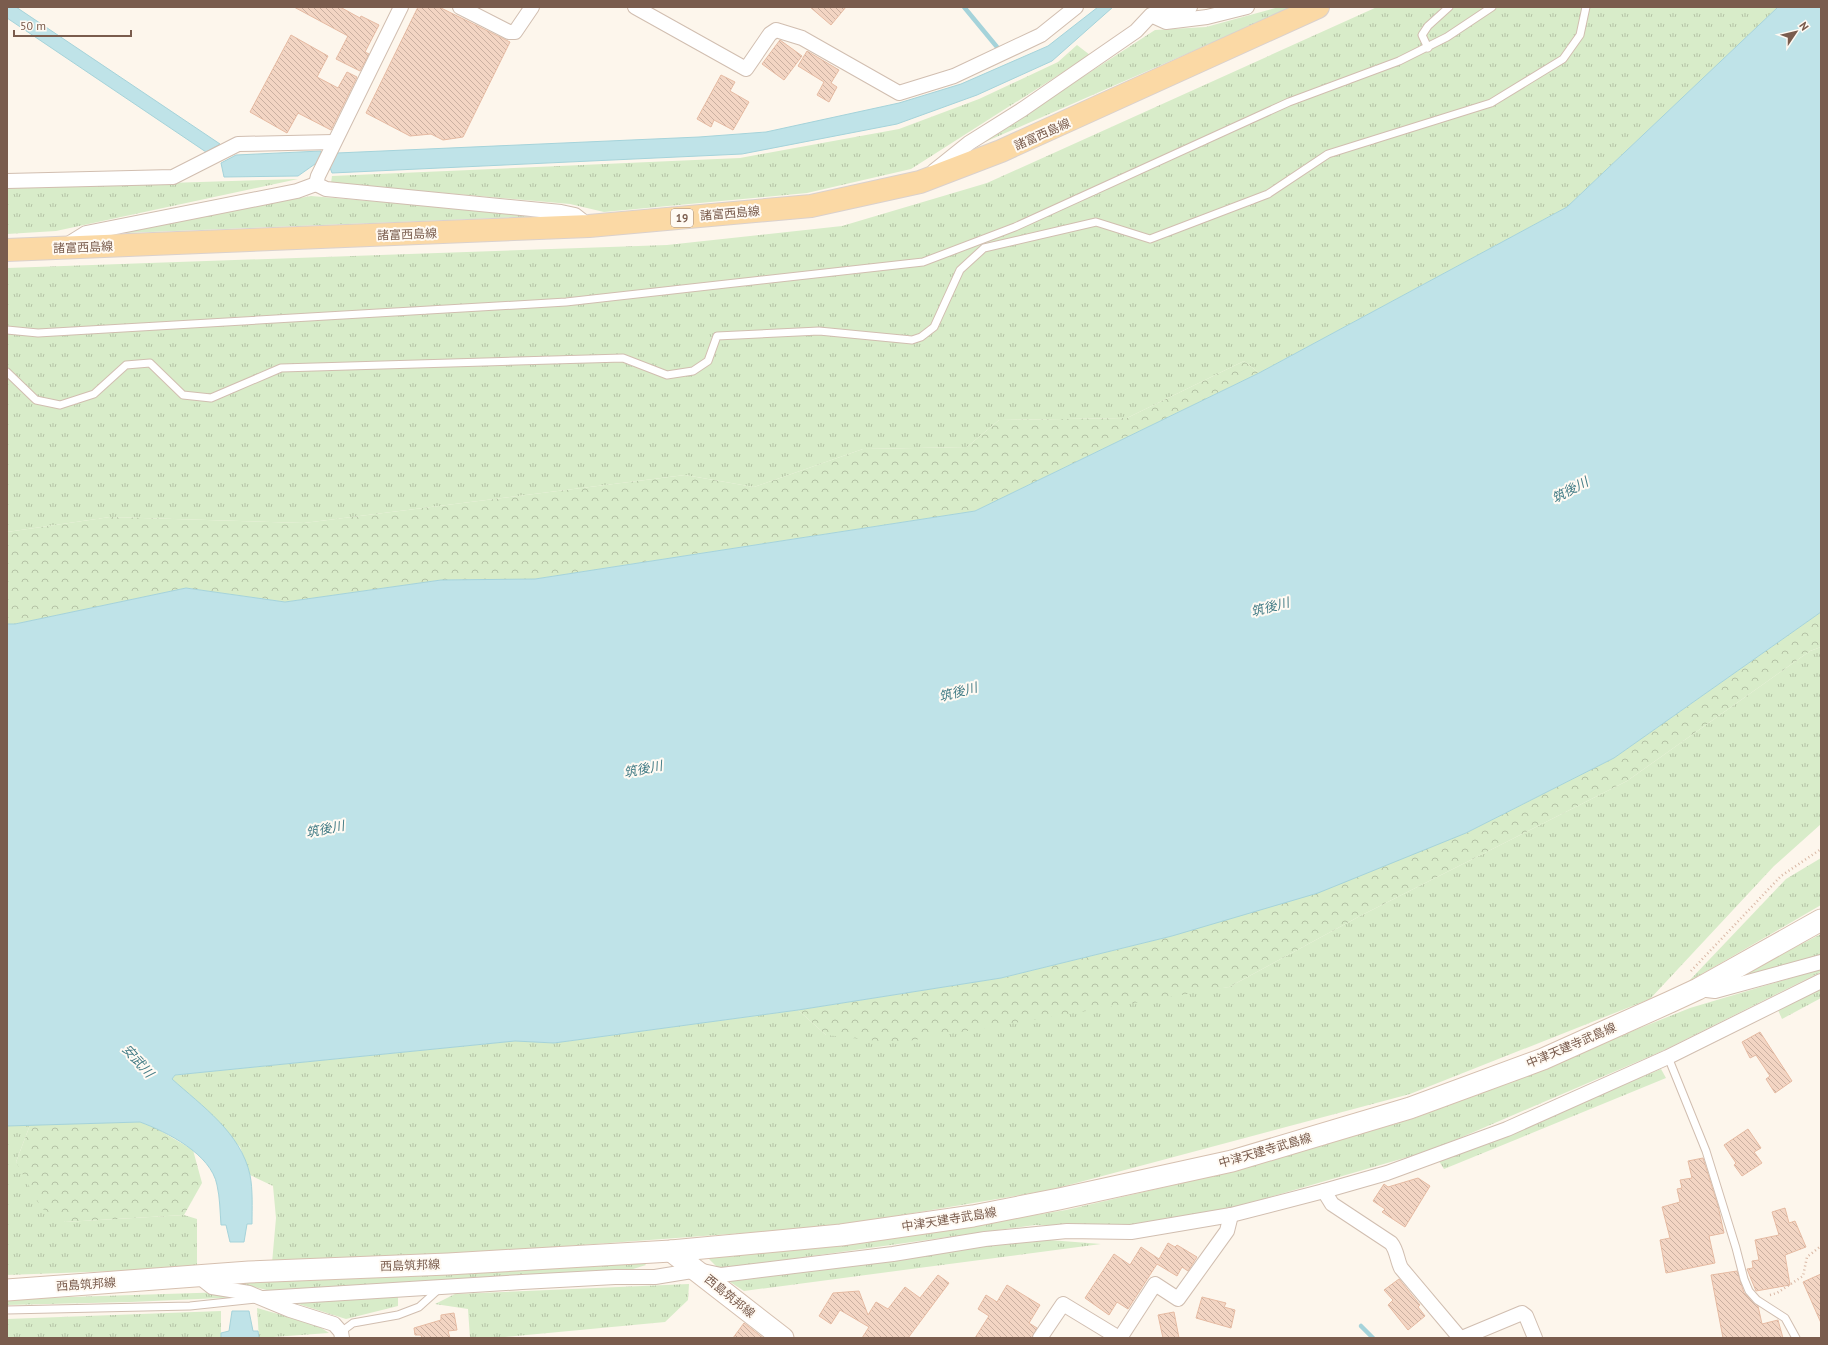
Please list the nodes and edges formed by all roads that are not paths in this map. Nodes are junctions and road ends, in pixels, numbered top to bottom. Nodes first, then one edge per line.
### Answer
1 (401, 7) edge
2 (460, 7) edge
3 (532, 7) edge
4 (635, 7) edge
5 (1076, 7) edge
6 (1190, 7) edge
7 (1247, 7) edge
8 (1318, 7) edge
9 (1449, 7) edge
10 (1492, 7) edge
11 (1586, 7) edge
12 (1149, 11) edge
13 (1428, 48) junction
14 (332, 148) junction
15 (7, 181) edge
16 (920, 182) junction
17 (316, 184) junction
18 (589, 226) junction
19 (63, 248) junction
20 (7, 250) edge
21 (7, 330) edge
22 (7, 372) edge
23 (1821, 920) edge
24 (1821, 962) edge
25 (1693, 981) junction
26 (1821, 981) edge
27 (1668, 1057) junction
28 (1324, 1191) junction
29 (1231, 1215) junction
30 (671, 1251) junction
31 (698, 1270) junction
32 (198, 1276) junction
33 (442, 1286) junction
34 (7, 1290) edge
35 (264, 1298) junction
36 (7, 1310) edge
37 (341, 1335) edge
38 (783, 1338) edge
39 (1040, 1338) edge
40 (1119, 1338) edge
41 (1461, 1338) edge
42 (1535, 1338) edge
43 (1796, 1338) edge

1 - 14 street
2 - 3 street
4 - 5 street
6 - 12 street
7 - 12 street
8 - 16 main road, 諸富西島線 / 19
9 - 13 lane
10 - 13 lane
11 - 22 lane
12 - 16 street
13 - 21 lane
14 - 15 street
14 - 17 street
16 - 18 main road, 諸富西島線 / 19
17 - 18 street
17 - 19 street
18 - 19 main road, 諸富西島線 / 19
19 - 20 main road, 諸富西島線 / 19
23 - 25 main road, 中津天建寺武島線
24 - 25 street
25 - 30 main road, 中津天建寺武島線
26 - 27 street
27 - 28 street
27 - 43 lane
28 - 29 street
28 - 41 street
29 - 31 street
29 - 40 street
30 - 31 main road, 西島筑邦線
30 - 32 main road, 西島筑邦線
31 - 33 street
31 - 38 main road, 西島筑邦線
32 - 34 main road, 西島筑邦線
32 - 35 street
33 - 35 street
33 - 37 lane
35 - 36 lane
35 - 37 street
39 - 40 street
41 - 42 street

